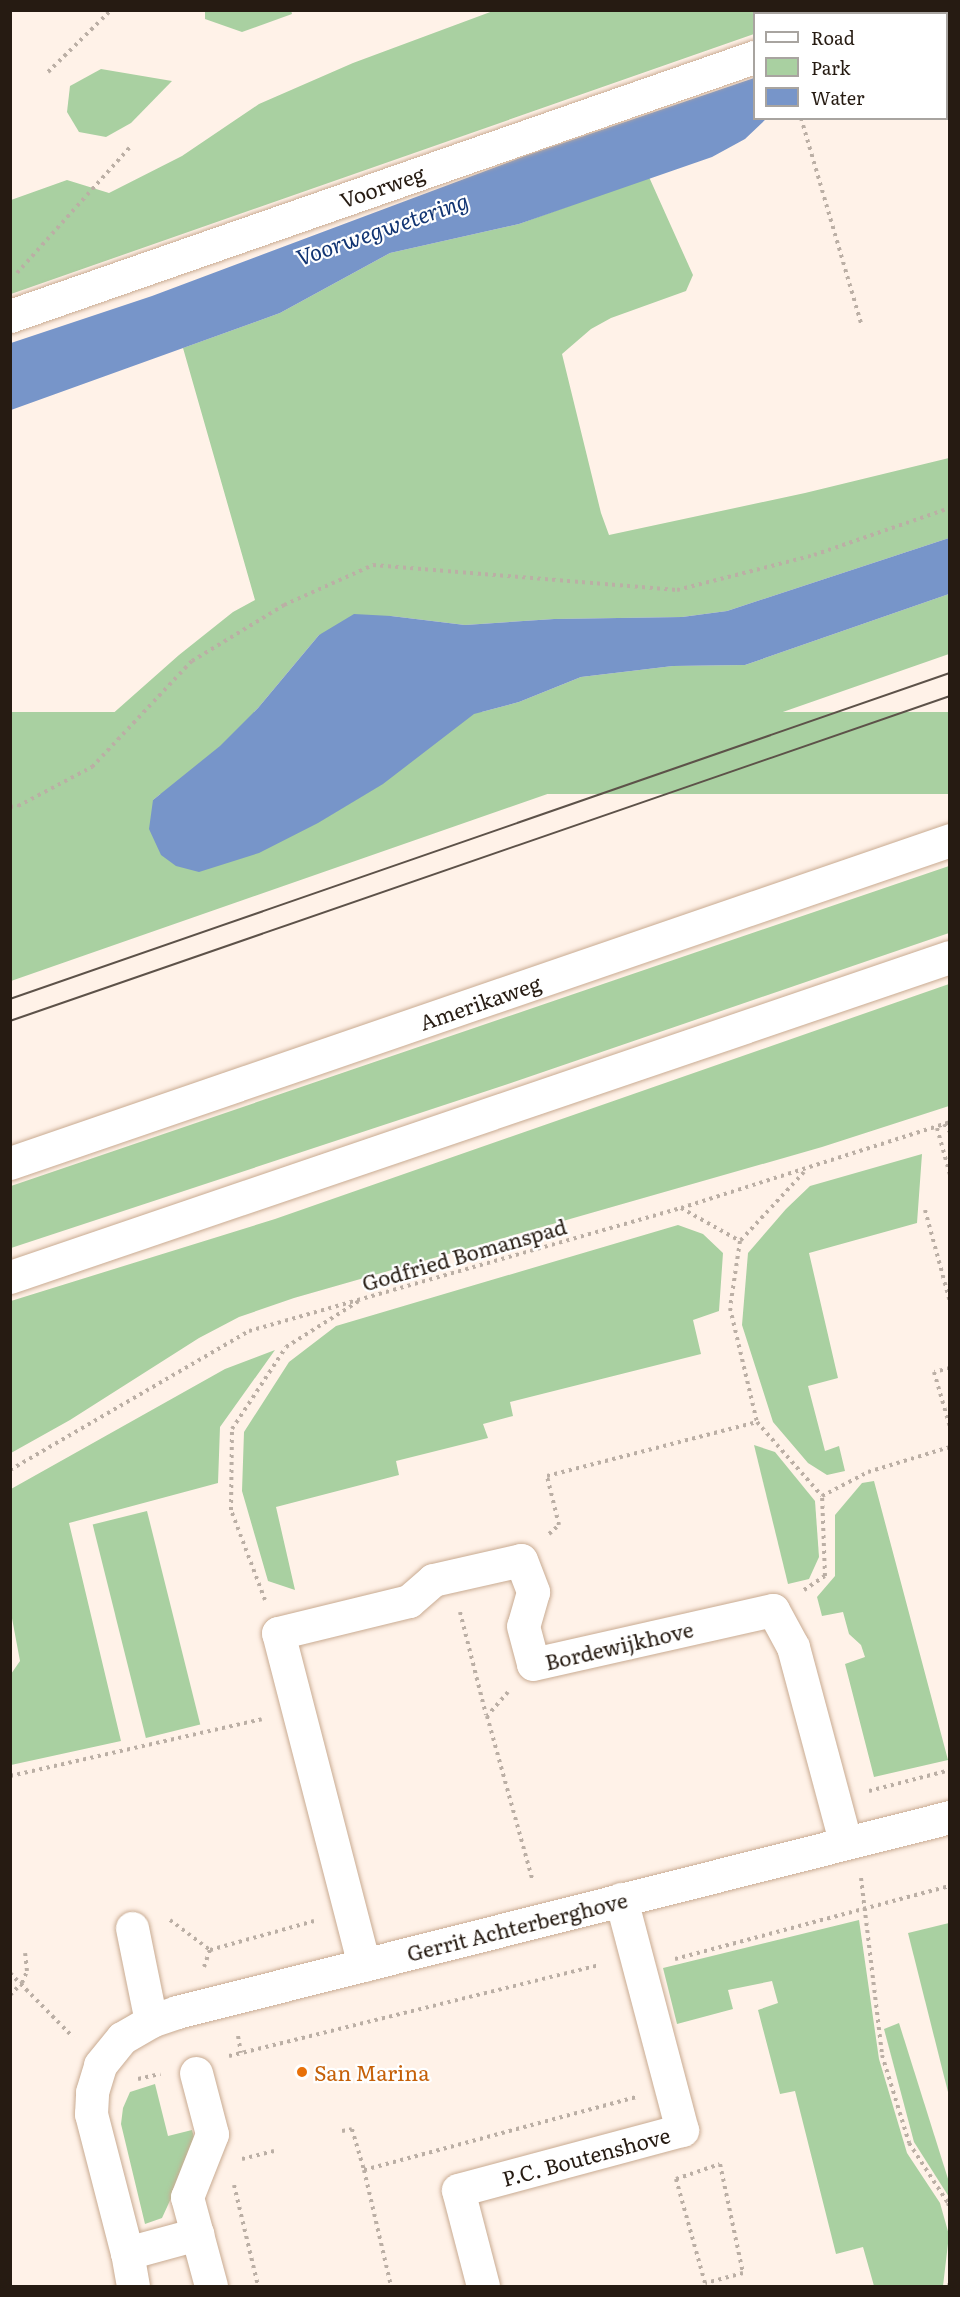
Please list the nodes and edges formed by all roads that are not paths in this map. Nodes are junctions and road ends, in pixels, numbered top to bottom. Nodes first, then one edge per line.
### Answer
1 (753, 57) edge
2 (10, 316) edge
3 (950, 840) edge
4 (950, 957) edge
5 (10, 1163) edge
6 (10, 1277) edge
7 (950, 1817) edge
8 (849, 1840) junction
9 (621, 1899) junction
10 (132, 1928) dead end
11 (364, 1965) junction
12 (151, 2021) junction
13 (196, 2067) road end
14 (197, 2234) junction
15 (127, 2253) junction
16 (133, 2286) edge
17 (211, 2286) edge
18 (483, 2286) edge

1 - 2 street, Voorweg
3 - 5 street, Amerikaweg
4 - 6 street
7 - 8 street, Gerrit Achterberghove
8 - 9 street, Gerrit Achterberghove
8 - 11 street, Bordewijkhove
9 - 11 street, Gerrit Achterberghove
9 - 18 street, P.C. Boutenshove
10 - 12 street
11 - 12 street, Gerrit Achterberghove
12 - 15 street, Gerrit Achterberghove
13 - 14 street
14 - 15 street
14 - 17 street
15 - 16 street

